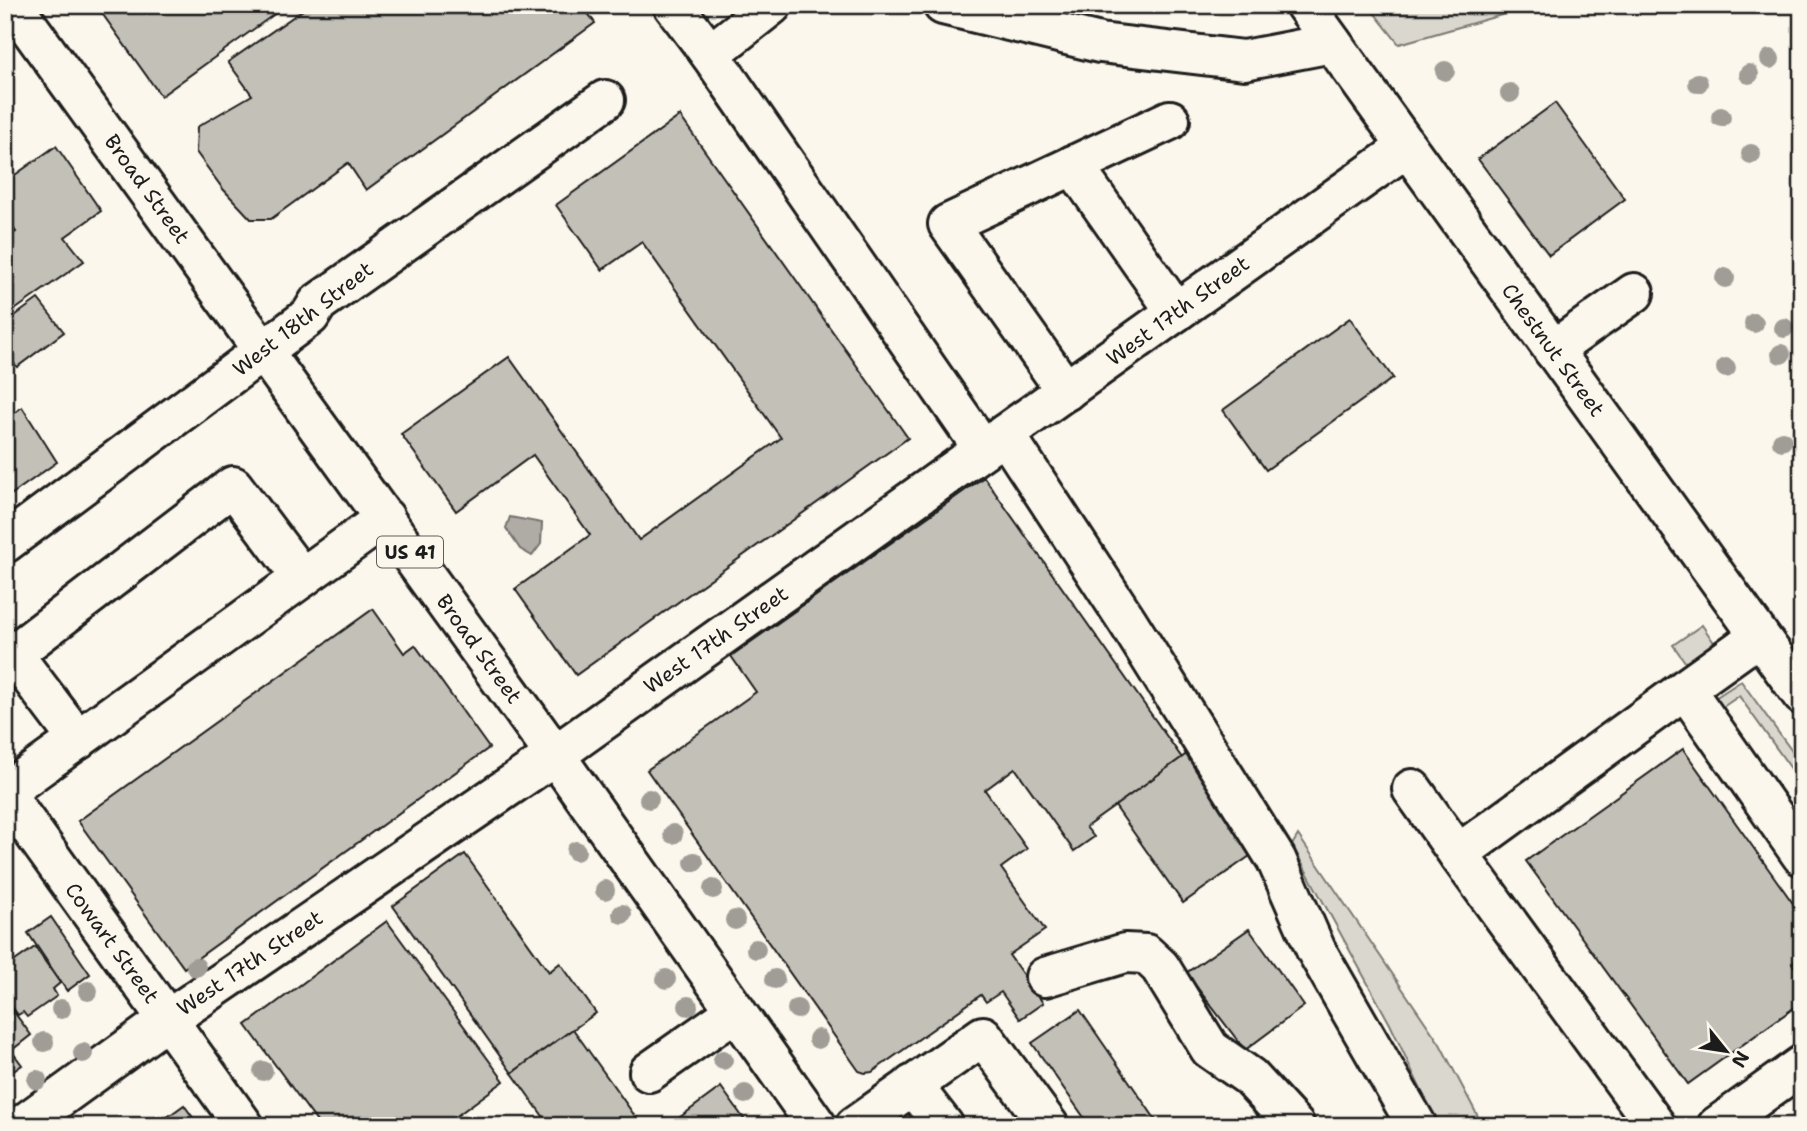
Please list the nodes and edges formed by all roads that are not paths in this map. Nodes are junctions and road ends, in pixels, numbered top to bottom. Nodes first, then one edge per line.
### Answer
1 (13, 5) edge
2 (673, 5) edge
3 (772, 5) edge
4 (943, 5) edge
5 (1305, 5) edge
6 (1332, 43) junction
7 (710, 54) junction
8 (605, 100) dead end
9 (1170, 120) dead end
10 (1407, 147) junction
11 (1073, 165) junction
12 (1634, 293) dead end
13 (1175, 312) junction
14 (264, 350) junction
15 (1553, 350) junction
16 (1066, 391) junction
17 (994, 442) junction
18 (385, 518) junction
19 (5, 543) edge
20 (302, 578) junction
21 (1759, 636) junction
22 (1685, 689) junction
23 (1802, 695) edge
24 (78, 740) junction
25 (555, 755) junction
26 (1412, 789) dead end
27 (5, 793) edge
28 (1458, 854) junction
29 (1802, 856) edge
30 (1045, 977) dead end
31 (736, 1011) junction
32 (167, 1020) junction
33 (1802, 1065) edge
34 (649, 1072) dead end
35 (912, 1085) junction
36 (21, 1126) edge
37 (244, 1126) edge
38 (817, 1126) edge
39 (855, 1126) edge
40 (944, 1126) edge
41 (1049, 1126) edge
42 (1295, 1126) edge
43 (1417, 1126) edge
44 (1657, 1126) edge
45 (1717, 1126) edge

1 - 14 street, Broad Street / US 41
2 - 7 street
3 - 7 street
4 - 6 street
5 - 6 street, Chestnut Street
6 - 10 street, Chestnut Street
7 - 17 street
8 - 14 street, West 18th Street
9 - 11 street
10 - 13 street, West 17th Street
10 - 15 street, Chestnut Street
11 - 13 street
11 - 16 street
12 - 15 street
13 - 16 street, West 17th Street
14 - 18 street, Broad Street / US 41
14 - 19 street, West 18th Street
15 - 21 street, Chestnut Street
16 - 17 street, West 17th Street
17 - 25 street, West 17th Street
17 - 43 street
18 - 20 street
18 - 25 street, Broad Street / US 41
20 - 24 street
20 - 24 street
21 - 22 street
21 - 23 street, Chestnut Street
22 - 28 street
22 - 29 street
24 - 27 street
25 - 31 street, Broad Street / US 41
25 - 32 street, West 17th Street
26 - 28 street
27 - 32 street, Cowart Street
28 - 44 street
30 - 42 street
31 - 34 street
31 - 38 street, Broad Street / US 41
32 - 36 street, West 17th Street
32 - 37 street, Cowart Street
33 - 45 street
35 - 39 street
35 - 40 street
35 - 41 street

